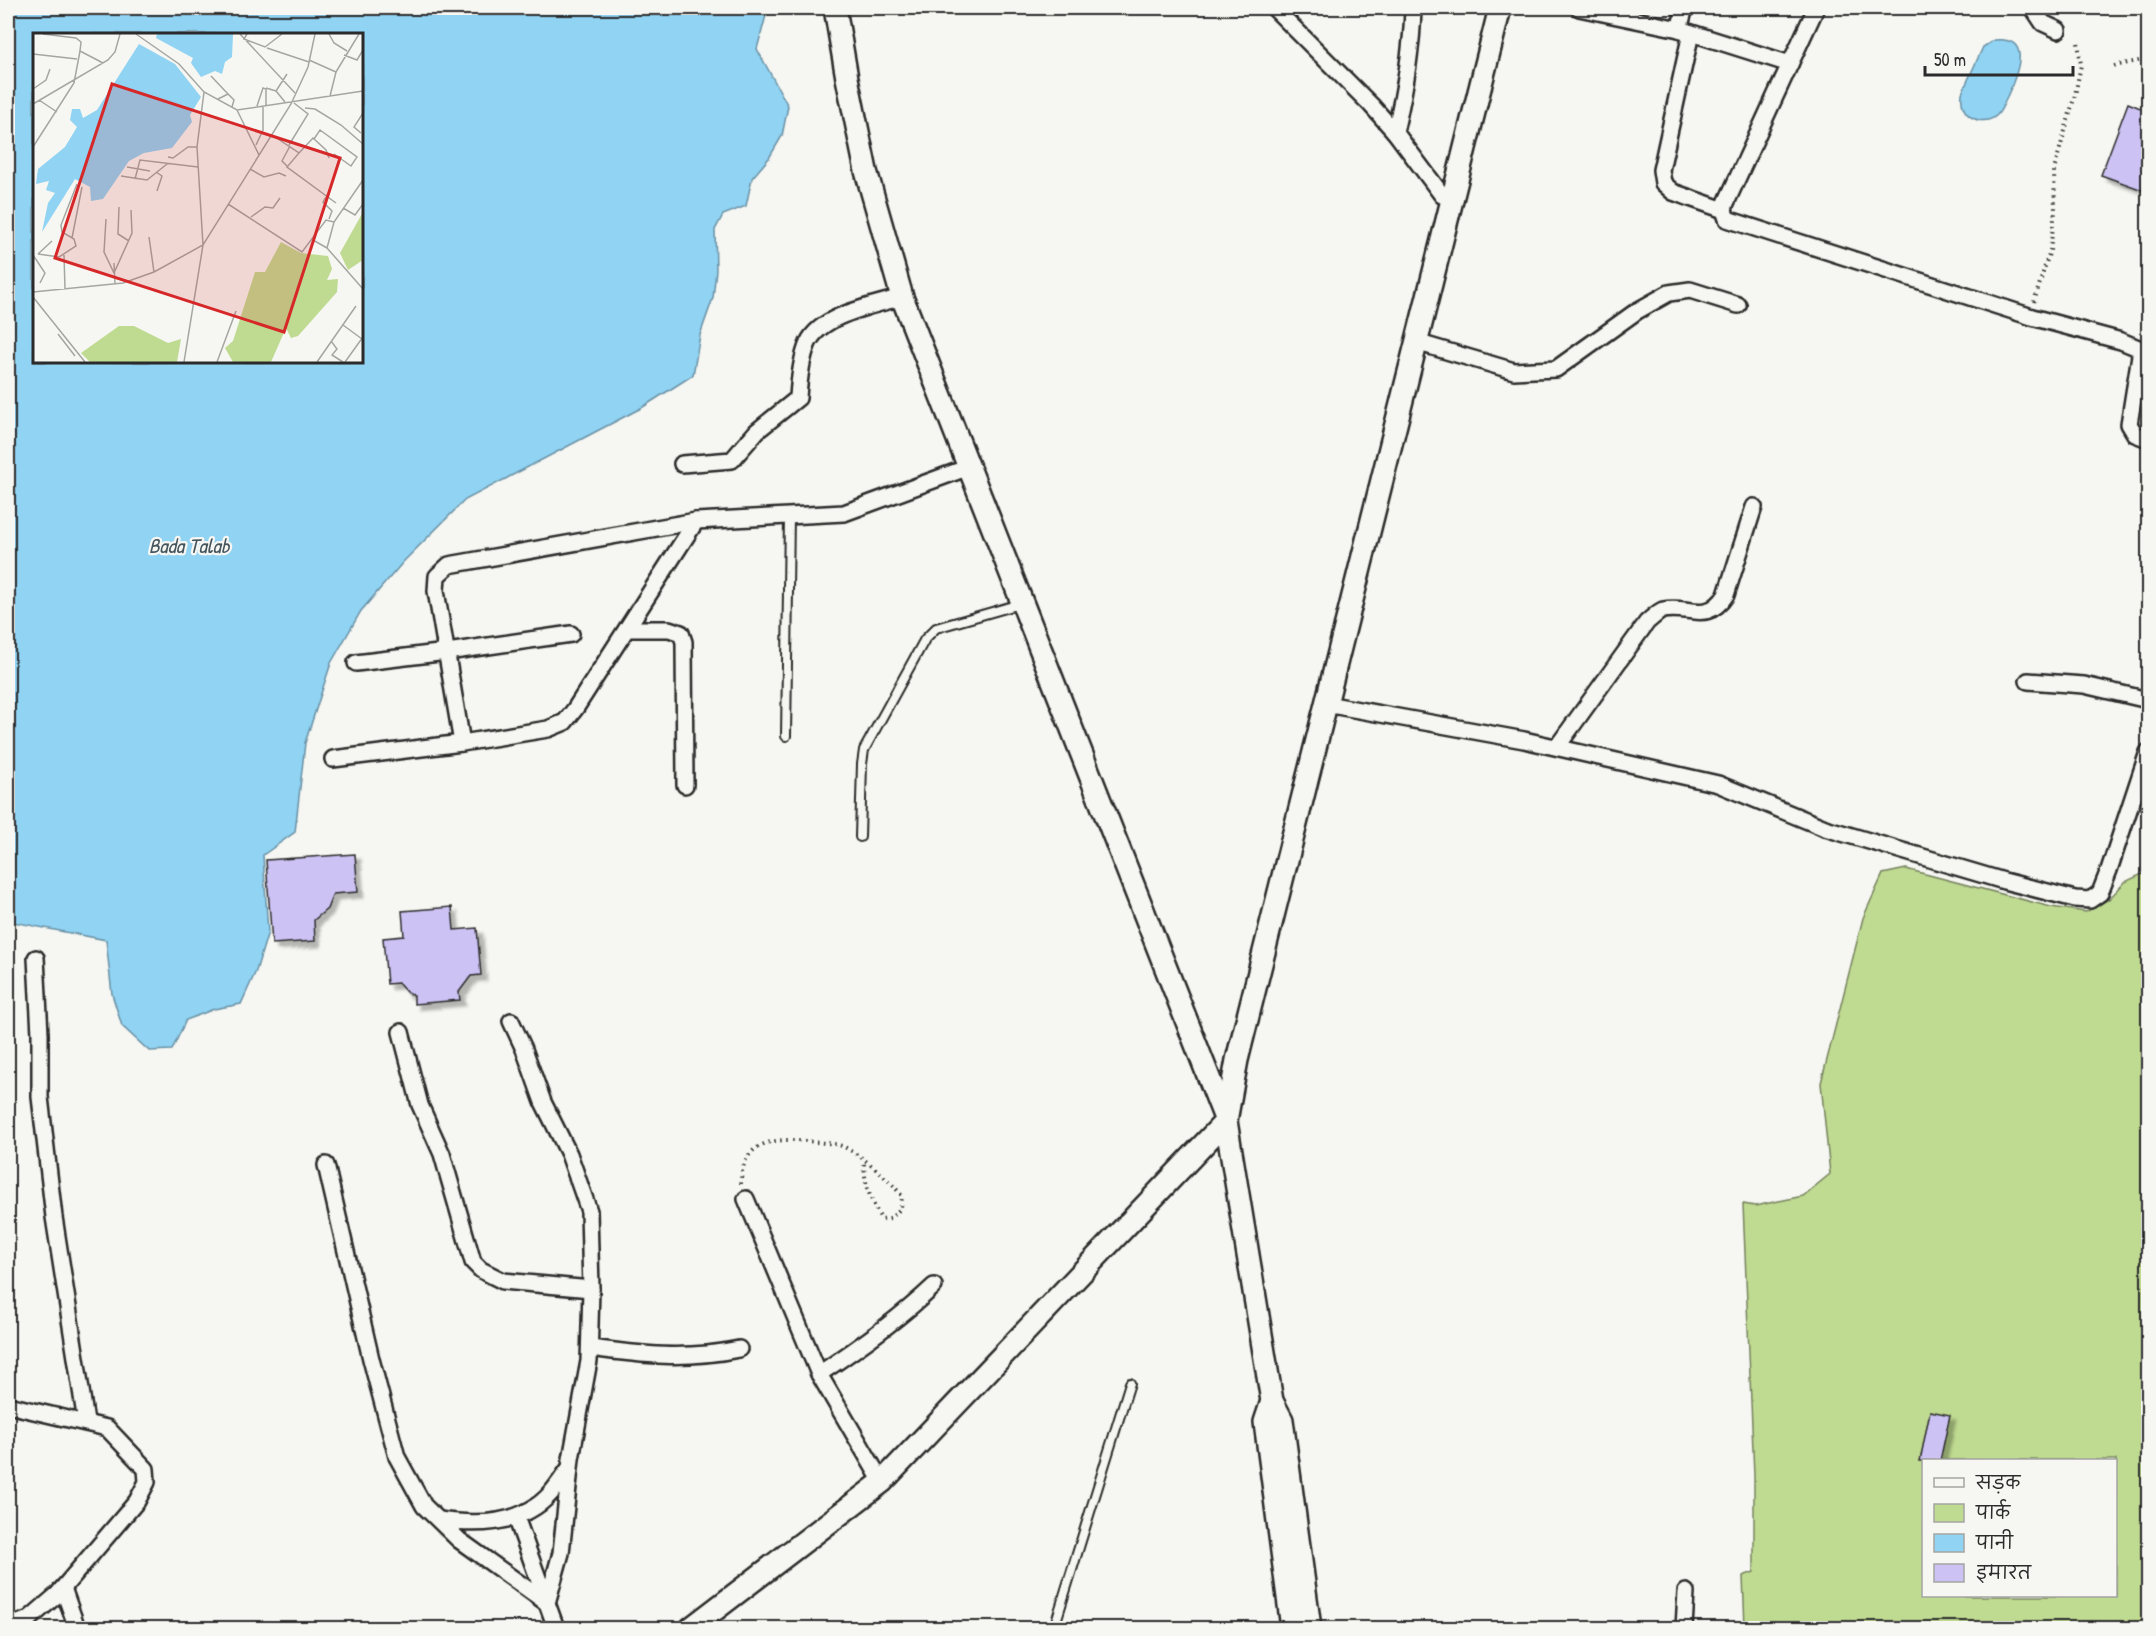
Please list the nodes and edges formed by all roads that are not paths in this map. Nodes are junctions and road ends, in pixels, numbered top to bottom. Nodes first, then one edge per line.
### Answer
1 (835, 8) edge
2 (1274, 8) edge
3 (1413, 8) edge
4 (1500, 8) edge
5 (1579, 8) edge
6 (1685, 8) edge
7 (1816, 8) edge
8 (2034, 8) edge
9 (2058, 30) dead end
10 (1685, 31) junction
11 (1790, 64) junction
12 (1395, 132) junction
13 (1452, 200) junction
14 (1724, 210) junction
15 (902, 297) junction
16 (1738, 305) dead end
17 (1416, 342) junction
18 (2145, 350) edge
19 (2148, 439) edge
20 (682, 464) dead end
21 (969, 467) junction
22 (1754, 507) dead end
23 (789, 516) junction
24 (696, 521) junction
25 (1022, 603) junction
26 (627, 629) junction
27 (571, 634) dead end
28 (447, 652) junction
29 (356, 663) dead end
30 (2028, 681) dead end
31 (2148, 700) edge
32 (1326, 704) junction
33 (786, 736) dead end
34 (462, 743) junction
35 (1557, 747) junction
36 (2148, 752) edge
37 (333, 759) dead end
38 (2146, 773) edge
39 (685, 785) dead end
40 (860, 837) dead end
41 (36, 958) dead end
42 (511, 1021) dead end
43 (401, 1032) dead end
44 (1226, 1121) junction
45 (326, 1165) dead end
46 (746, 1199) road end
47 (934, 1286) dead end
48 (591, 1288) junction
49 (590, 1348) junction
50 (739, 1349) dead end
51 (819, 1374) junction
52 (1130, 1383) dead end
53 (1272, 1401) junction
54 (8, 1405) edge
55 (86, 1422) junction
56 (570, 1468) junction
57 (882, 1482) junction
58 (516, 1517) junction
59 (439, 1520) junction
60 (63, 1588) junction
61 (1686, 1592) dead end
62 (547, 1603) junction
63 (8, 1627) edge
64 (77, 1629) edge
65 (556, 1629) edge
66 (691, 1629) edge
67 (1054, 1629) edge
68 (1292, 1629) edge
69 (1310, 1629) edge
70 (1684, 1629) edge

1 - 15 main road
2 - 12 street
3 - 12 street
4 - 13 main road
5 - 10 street
6 - 10 street
7 - 11 street
8 - 9 street
10 - 11 street
10 - 14 street
11 - 14 street
12 - 13 street
13 - 17 main road
14 - 18 street
15 - 20 street
15 - 21 main road
16 - 17 street
17 - 32 main road
18 - 19 street
21 - 23 street
21 - 25 main road
22 - 35 street
23 - 24 street
23 - 33 lane
24 - 26 street
24 - 28 street
25 - 40 lane
25 - 44 main road
26 - 34 street
26 - 39 street
27 - 28 street
28 - 29 street
28 - 34 street
30 - 31 street
32 - 35 street
32 - 44 main road
34 - 37 street
35 - 38 street
36 - 38 street
41 - 55 street
42 - 48 street
43 - 48 street
44 - 53 main road
44 - 57 main road
45 - 59 street
46 - 51 street
47 - 51 street
48 - 49 street
49 - 50 street
49 - 56 street
51 - 57 street
52 - 67 lane
53 - 68 main road
53 - 69 main road
54 - 55 street
55 - 60 street
56 - 58 street
56 - 62 street
57 - 66 main road
58 - 59 street
58 - 62 street
59 - 62 street
60 - 63 street
60 - 64 street
61 - 70 street
62 - 65 street

